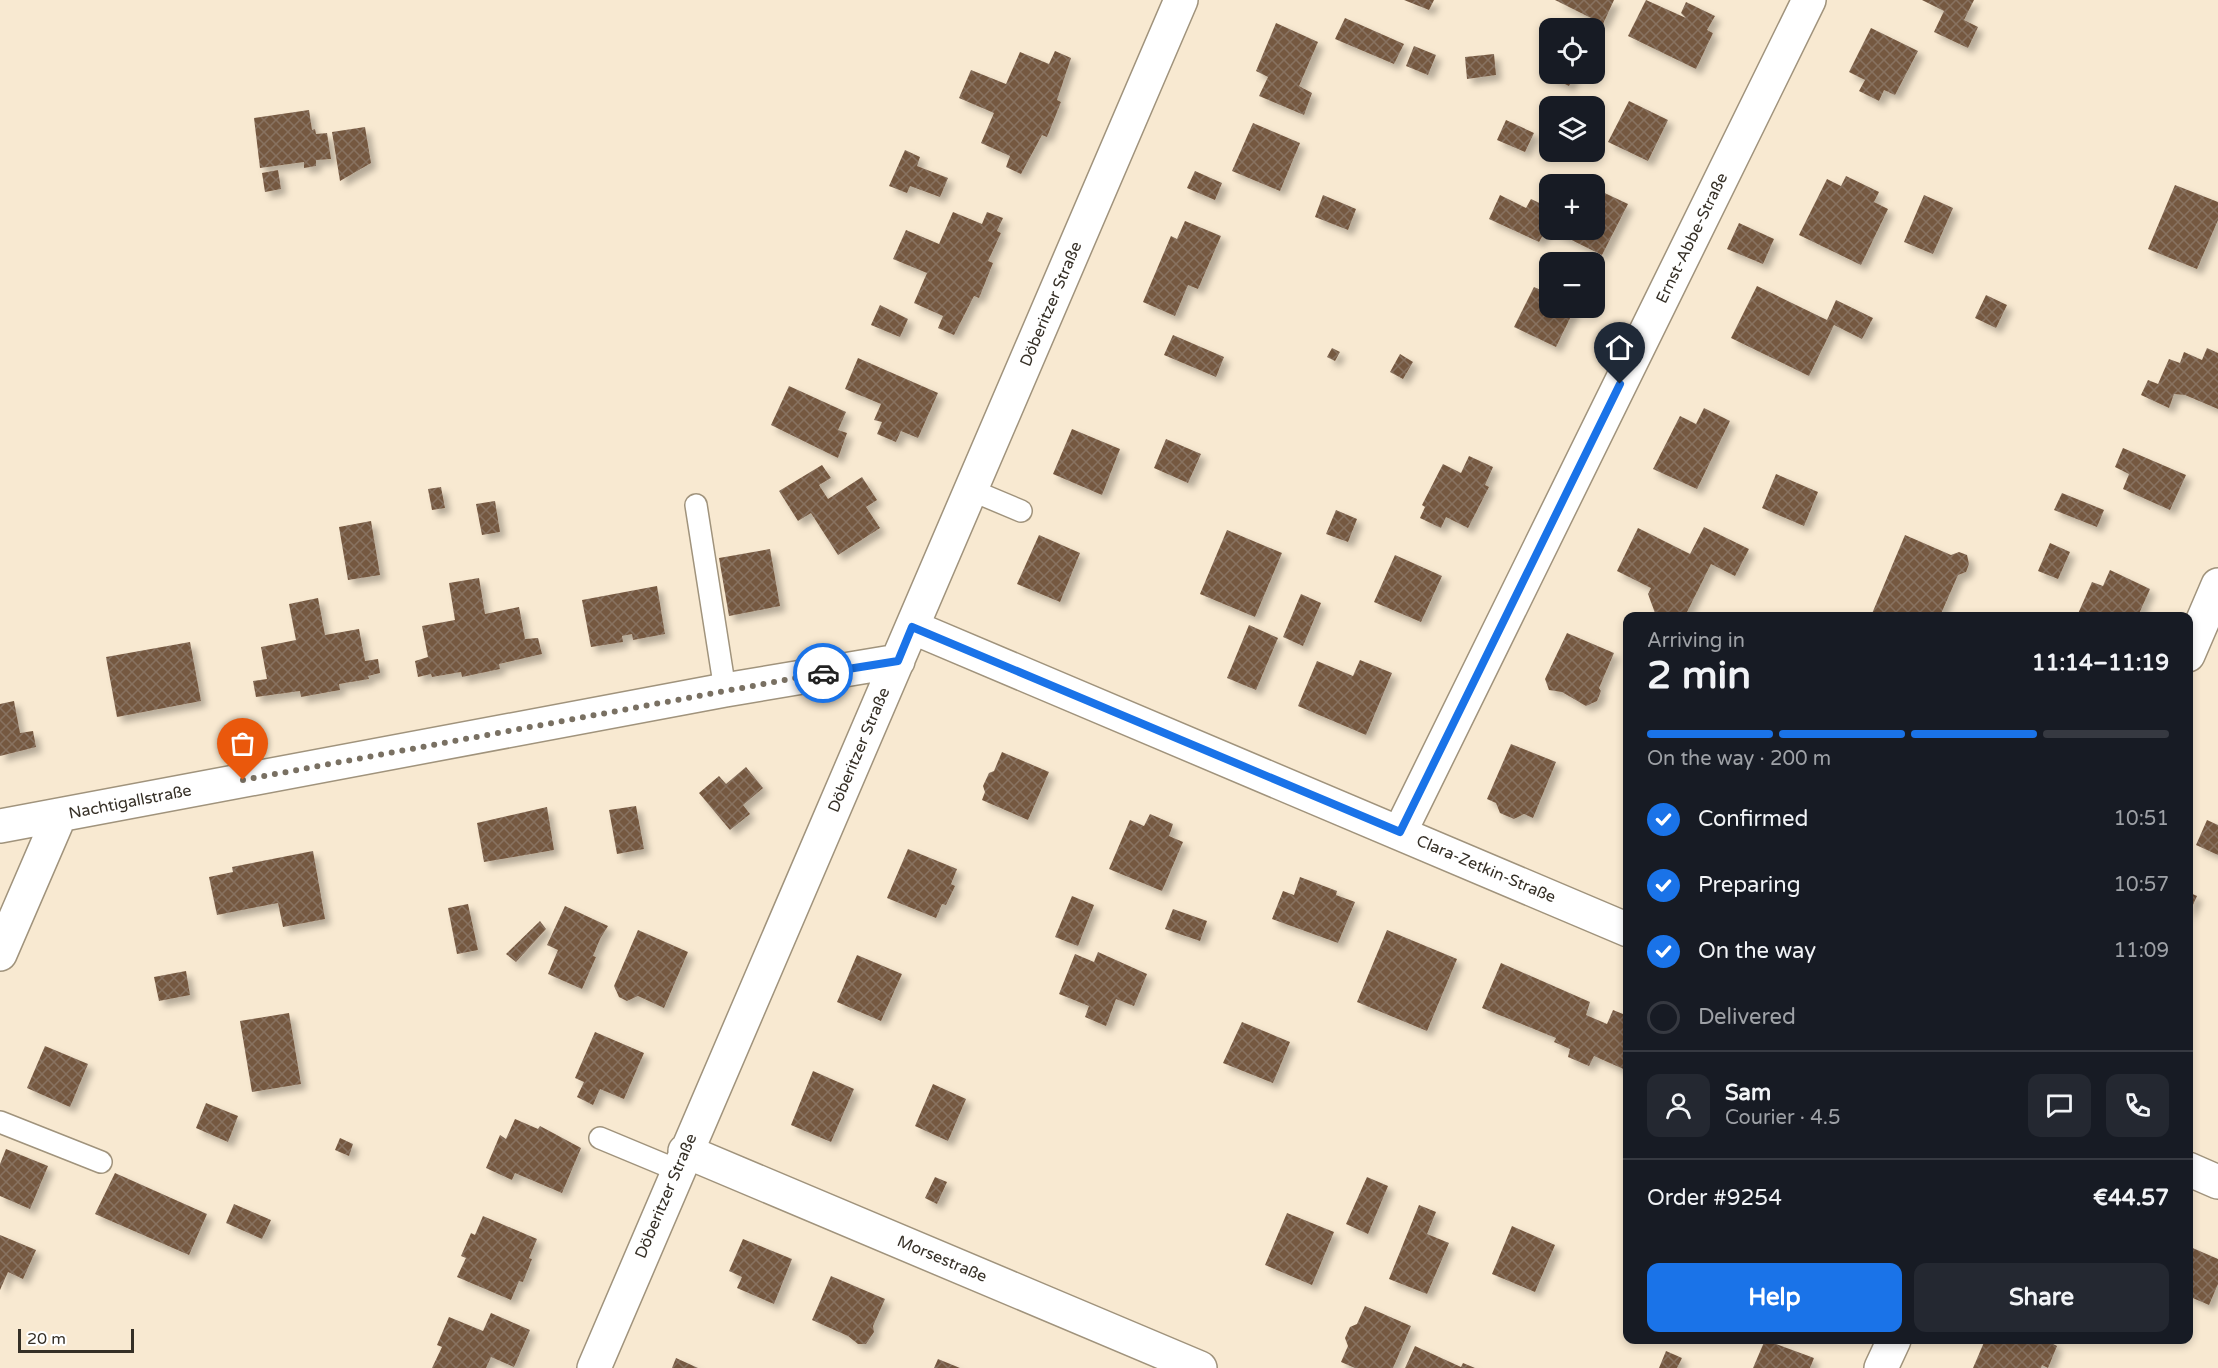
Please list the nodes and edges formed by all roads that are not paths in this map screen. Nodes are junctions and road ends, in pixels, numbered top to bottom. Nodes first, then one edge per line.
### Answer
1 (1181, 0) edge
2 (1809, 0) edge
3 (971, 490) junction
4 (696, 505) dead end
5 (1021, 511) dead end
6 (2218, 585) edge
7 (912, 627) junction
8 (2193, 643) edge
9 (898, 661) junction
10 (725, 690) junction
11 (60, 815) junction
12 (0, 826) edge
13 (1400, 832) junction
14 (1623, 928) edge
15 (0, 954) edge
16 (0, 1122) edge
17 (600, 1138) dead end
18 (681, 1160) junction
19 (101, 1162) dead end
20 (2193, 1171) edge
21 (2218, 1182) edge
22 (594, 1368) edge
23 (1200, 1368) edge

1 - 3 street, Döberitzer Straße
2 - 13 street, Ernst-Abbe-Straße
3 - 5 lane
3 - 7 street, Döberitzer Straße
4 - 10 lane
6 - 8 street
7 - 9 street, Döberitzer Straße
7 - 13 street, Clara-Zetkin-Straße
9 - 10 street, Nachtigallstraße
9 - 18 street, Döberitzer Straße
10 - 11 street, Nachtigallstraße
11 - 12 street, Nachtigallstraße
11 - 15 street
13 - 14 street, Clara-Zetkin-Straße
16 - 19 lane
17 - 18 lane
18 - 22 street, Döberitzer Straße
18 - 23 street, Morsestraße
20 - 21 street

